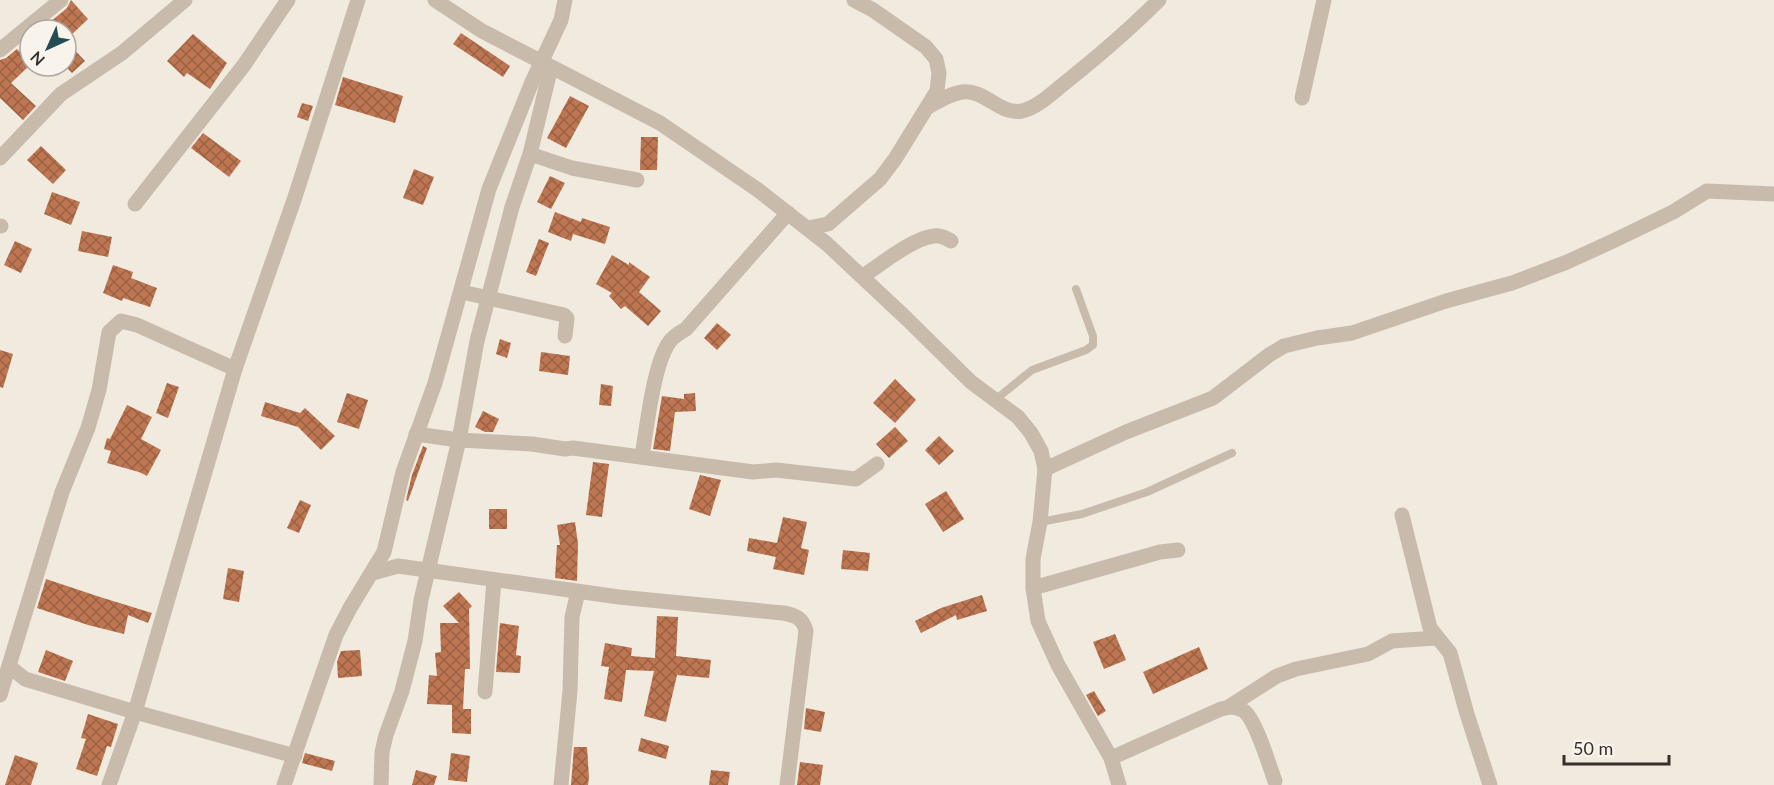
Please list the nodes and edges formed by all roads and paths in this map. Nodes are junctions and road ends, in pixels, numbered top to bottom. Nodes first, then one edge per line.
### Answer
1 (61, 0) edge
2 (185, 0) edge
3 (288, 0) edge
4 (358, 0) edge
5 (435, 0) edge
6 (565, 0) edge
7 (854, 0) edge
8 (1159, 0) edge
9 (1324, 0) edge
10 (0, 50) edge
11 (546, 65) junction
12 (1302, 99) dead end
13 (928, 107) junction
14 (530, 154) junction
15 (0, 158) edge
16 (637, 180) dead end
17 (1774, 194) edge
18 (135, 204) dead end
19 (788, 213) junction
20 (828, 224) junction
21 (808, 228) junction
22 (951, 241) dead end
23 (827, 244) junction
24 (863, 276) junction
25 (1076, 289) dead end
26 (462, 292) junction
27 (488, 298) junction
28 (565, 336) dead end
29 (235, 369) junction
30 (994, 401) junction
31 (416, 434) junction
32 (459, 440) junction
33 (1232, 453) dead end
34 (642, 456) junction
35 (877, 464) dead end
36 (1045, 469) junction
37 (1402, 515) dead end
38 (1040, 522) junction
39 (1178, 550) dead end
40 (384, 552) junction
41 (398, 566) junction
42 (427, 570) junction
43 (373, 573) junction
44 (494, 580) junction
45 (1033, 588) junction
46 (578, 592) junction
47 (1436, 638) junction
48 (9, 667) junction
49 (25, 679) junction
50 (1, 691) edge
51 (485, 692) dead end
52 (1230, 706) junction
53 (135, 712) junction
54 (295, 756) junction
55 (1111, 758) junction
56 (1275, 781) dead end
57 (109, 785) edge
58 (284, 785) edge
59 (381, 785) edge
60 (561, 785) edge
61 (787, 785) edge
62 (1119, 785) edge
63 (1490, 785) edge

1 - 10 street
2 - 15 street
3 - 18 street
4 - 29 street
5 - 11 street
6 - 11 street
7 - 13 street
8 - 13 street
9 - 12 street
11 - 14 street
11 - 19 street
11 - 26 street
13 - 20 street
14 - 16 street
14 - 27 street
17 - 36 street
19 - 21 street
19 - 34 street
20 - 21 street
20 - 23 street
21 - 23 street
22 - 24 street
23 - 24 street
24 - 30 street
25 - 30 lane
26 - 27 street
26 - 31 street
27 - 28 street
27 - 32 street
29 - 48 street
29 - 53 street
30 - 36 street
31 - 32 street
31 - 40 street
32 - 34 street
32 - 42 street
33 - 38 lane
34 - 35 street
36 - 38 street
37 - 47 street
38 - 45 street
39 - 45 street
40 - 41 street
40 - 43 street
41 - 42 street
41 - 43 street
42 - 44 street
42 - 59 street
43 - 54 street
44 - 46 street
44 - 51 street
45 - 55 street
46 - 60 street
46 - 61 street
47 - 52 street
47 - 63 street
48 - 49 street
48 - 50 street
49 - 50 street
49 - 53 street
52 - 55 street
52 - 56 street
53 - 54 street
53 - 57 street
54 - 58 street
55 - 62 street

